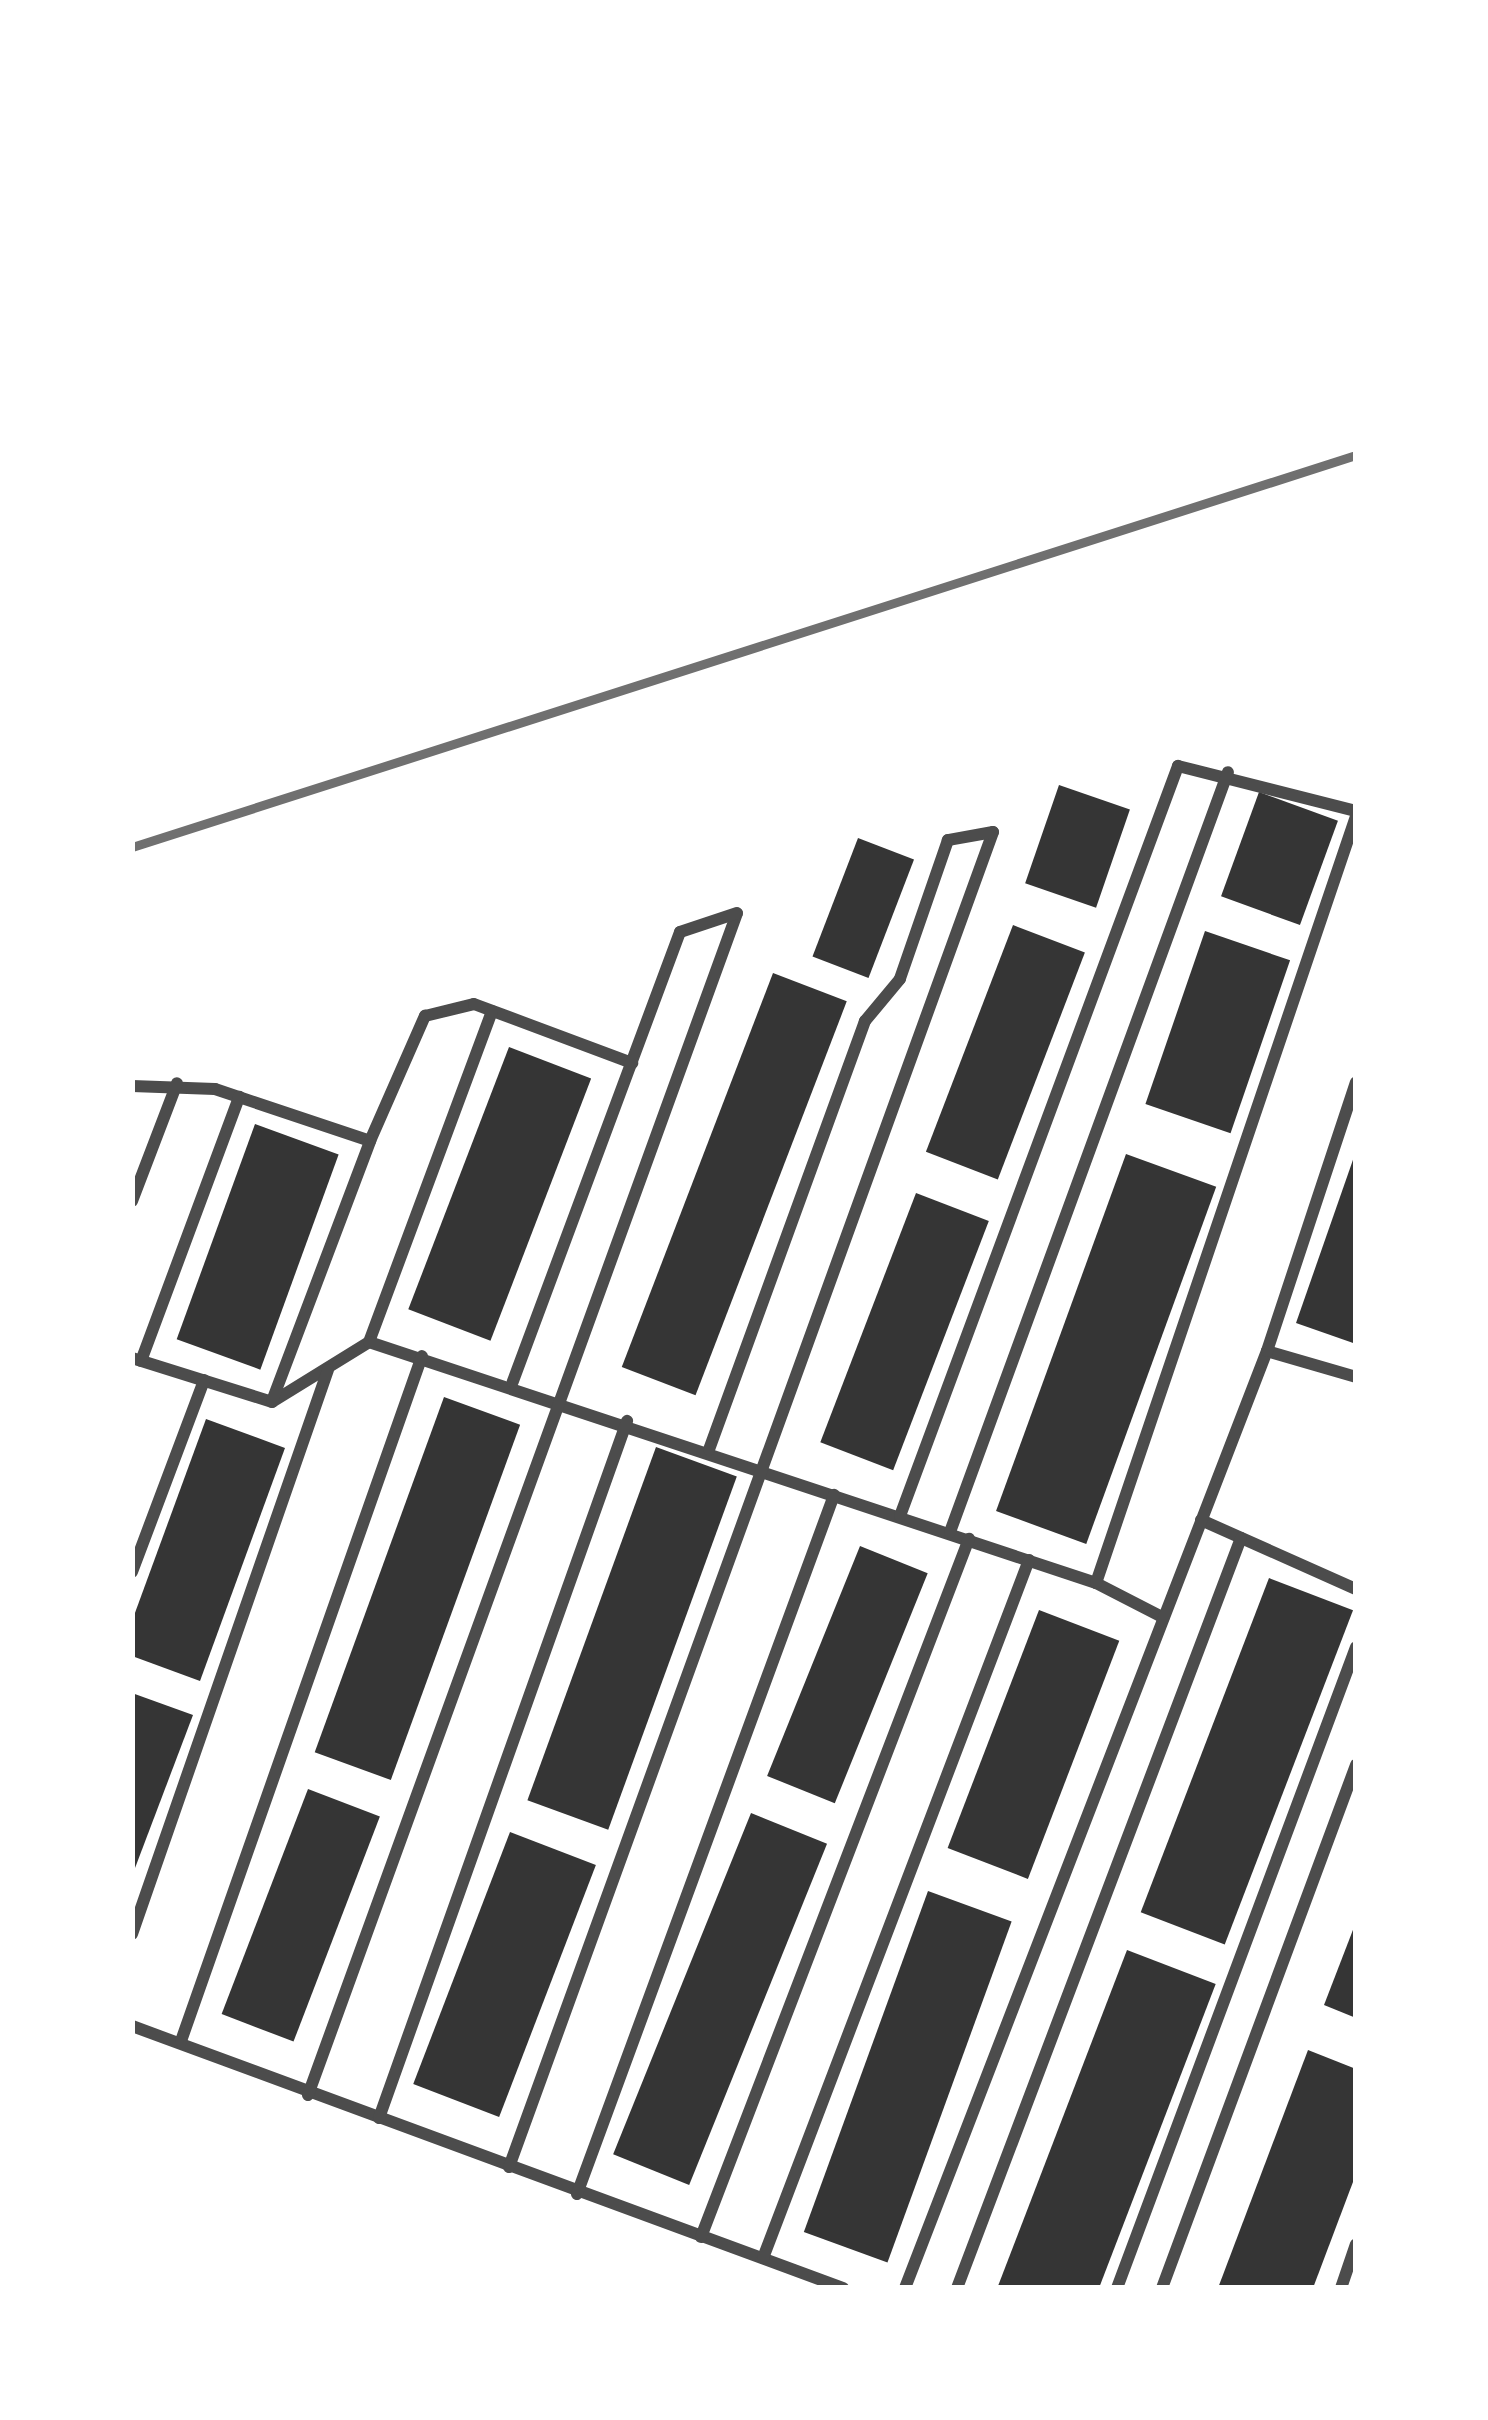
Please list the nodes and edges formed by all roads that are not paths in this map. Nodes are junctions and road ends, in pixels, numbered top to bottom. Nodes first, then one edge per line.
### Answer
1 (1228, 772) junction
2 (1356, 814) edge
3 (492, 1011) junction
4 (632, 1063) junction
5 (1356, 1082) edge
6 (177, 1083) junction
7 (132, 1086) edge
8 (239, 1097) junction
9 (370, 1141) junction
10 (132, 1201) edge
11 (369, 1342) junction
12 (1267, 1351) junction
13 (422, 1356) junction
14 (136, 1359) edge
15 (328, 1370) junction
16 (1356, 1377) edge
17 (204, 1380) junction
18 (513, 1382) junction
19 (559, 1398) junction
20 (272, 1402) junction
21 (626, 1421) junction
22 (709, 1450) junction
23 (764, 1469) junction
24 (834, 1495) junction
25 (900, 1516) junction
26 (1201, 1520) junction
27 (950, 1532) junction
28 (1241, 1538) junction
29 (969, 1539) junction
30 (1029, 1560) junction
31 (132, 1573) edge
32 (1096, 1583) junction
33 (1356, 1589) edge
34 (1164, 1618) junction
35 (1356, 1647) edge
36 (1356, 1765) edge
37 (132, 1934) edge
38 (132, 2026) edge
39 (181, 2041) junction
40 (308, 2095) junction
41 (379, 2117) junction
42 (509, 2168) junction
43 (578, 2194) junction
44 (701, 2236) junction
45 (1356, 2244) edge
46 (763, 2258) junction
47 (843, 2288) edge
48 (905, 2288) edge
49 (957, 2288) edge
50 (1117, 2288) edge
51 (1162, 2288) edge
52 (1341, 2288) edge

1 - 2 street
1 - 25 street
1 - 27 street
2 - 32 street
3 - 4 street
3 - 9 street
3 - 11 street
4 - 18 street
4 - 19 street
5 - 12 street
6 - 7 street
6 - 8 street
6 - 10 street
8 - 9 street
8 - 14 street
9 - 20 street
11 - 13 street
11 - 15 street
12 - 16 street
12 - 26 street
13 - 18 street
13 - 39 street
14 - 17 street
15 - 20 street
15 - 37 street
17 - 20 street
17 - 31 street
18 - 19 street
19 - 21 street
19 - 40 street
21 - 22 street
21 - 41 street
22 - 23 street
22 - 23 street
23 - 24 street
23 - 42 street
24 - 25 street
24 - 43 street
25 - 27 street
26 - 28 street
26 - 34 street
27 - 29 street
28 - 33 street
28 - 49 street
29 - 30 street
29 - 44 street
30 - 32 street
30 - 46 street
32 - 34 street
34 - 48 street
35 - 50 street
36 - 51 street
38 - 39 street
39 - 40 street
40 - 41 street
41 - 42 street
42 - 43 street
43 - 44 street
44 - 46 street
45 - 52 street
46 - 47 street

